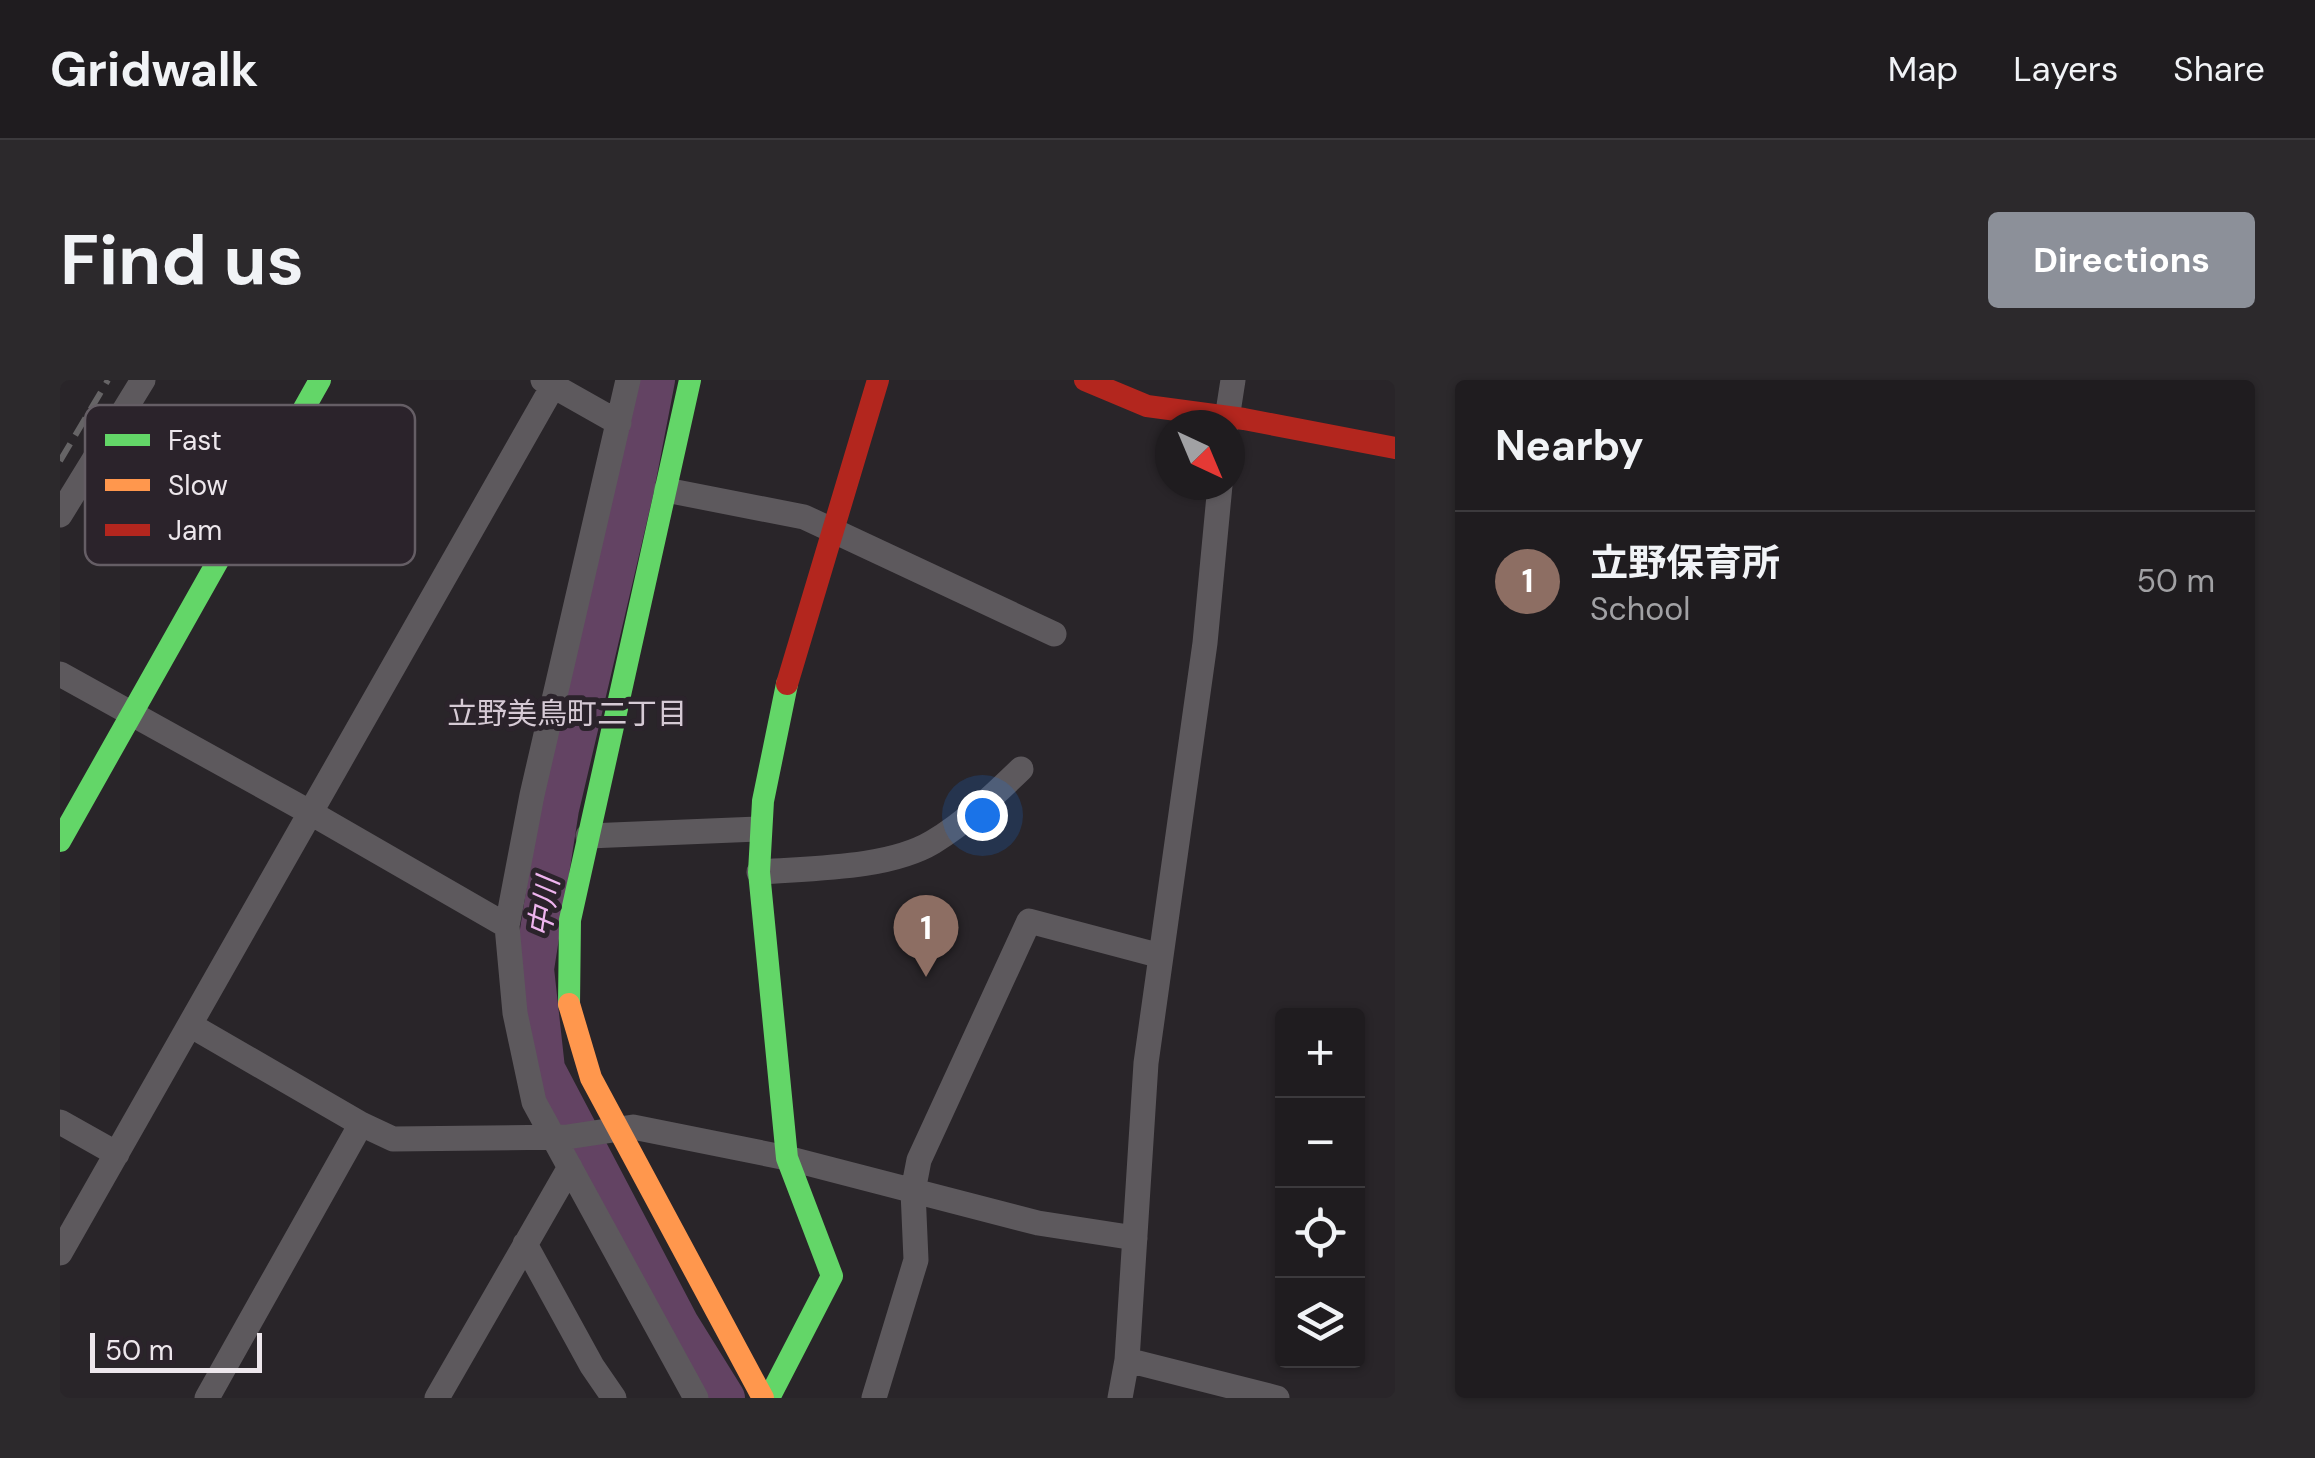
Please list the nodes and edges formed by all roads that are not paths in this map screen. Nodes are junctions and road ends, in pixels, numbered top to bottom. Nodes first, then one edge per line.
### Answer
1 (143, 380) edge
2 (320, 380) edge
3 (628, 380) edge
4 (690, 380) edge
5 (878, 380) edge
6 (1085, 380) edge
7 (1233, 380) edge
8 (548, 383) edge
9 (128, 405) edge
10 (306, 405) edge
11 (1167, 410) edge
12 (1228, 410) edge
13 (619, 422) junction
14 (1245, 424) edge
15 (1395, 448) edge
16 (85, 474) edge
17 (666, 490) junction
18 (1219, 500) edge
19 (60, 515) edge
20 (833, 529) junction
21 (215, 565) edge
22 (1054, 634) dead end
23 (60, 674) edge
24 (131, 713) junction
25 (1021, 769) dead end
26 (311, 813) junction
27 (758, 829) junction
28 (588, 836) junction
29 (60, 841) edge
30 (759, 872) junction
31 (507, 926) junction
32 (1161, 956) junction
33 (190, 1025) junction
34 (60, 1122) edge
35 (361, 1124) junction
36 (611, 1131) junction
37 (560, 1137) junction
38 (117, 1154) junction
39 (787, 1158) junction
40 (570, 1167) junction
41 (912, 1191) junction
42 (1135, 1238) junction
43 (525, 1244) junction
44 (60, 1253) edge
45 (1126, 1360) junction
46 (207, 1398) edge
47 (437, 1398) edge
48 (614, 1398) edge
49 (696, 1398) edge
50 (766, 1398) edge
51 (874, 1398) edge
52 (1120, 1398) edge
53 (1278, 1398) edge

1 - 9 street
2 - 10 street
3 - 13 street
4 - 17 street
5 - 20 street
6 - 11 street
7 - 12 street
8 - 13 street
8 - 26 street
13 - 31 street
14 - 15 street
16 - 19 street
17 - 20 street
17 - 28 street
18 - 32 street
20 - 22 street
20 - 27 street
21 - 24 street
23 - 24 street
24 - 26 street
24 - 29 street
25 - 30 street
26 - 31 street
26 - 33 street
27 - 28 street
27 - 30 street
28 - 36 street
30 - 39 street
31 - 37 street
32 - 41 street
32 - 42 street
33 - 35 street
33 - 38 street
34 - 38 street
35 - 37 street
35 - 46 street
36 - 37 street
36 - 39 street
36 - 50 street
37 - 40 street
38 - 44 street
39 - 41 street
39 - 50 street
40 - 43 street
40 - 49 street
41 - 42 street
41 - 51 street
42 - 45 street
43 - 47 street
43 - 48 street
45 - 52 street
45 - 53 street

